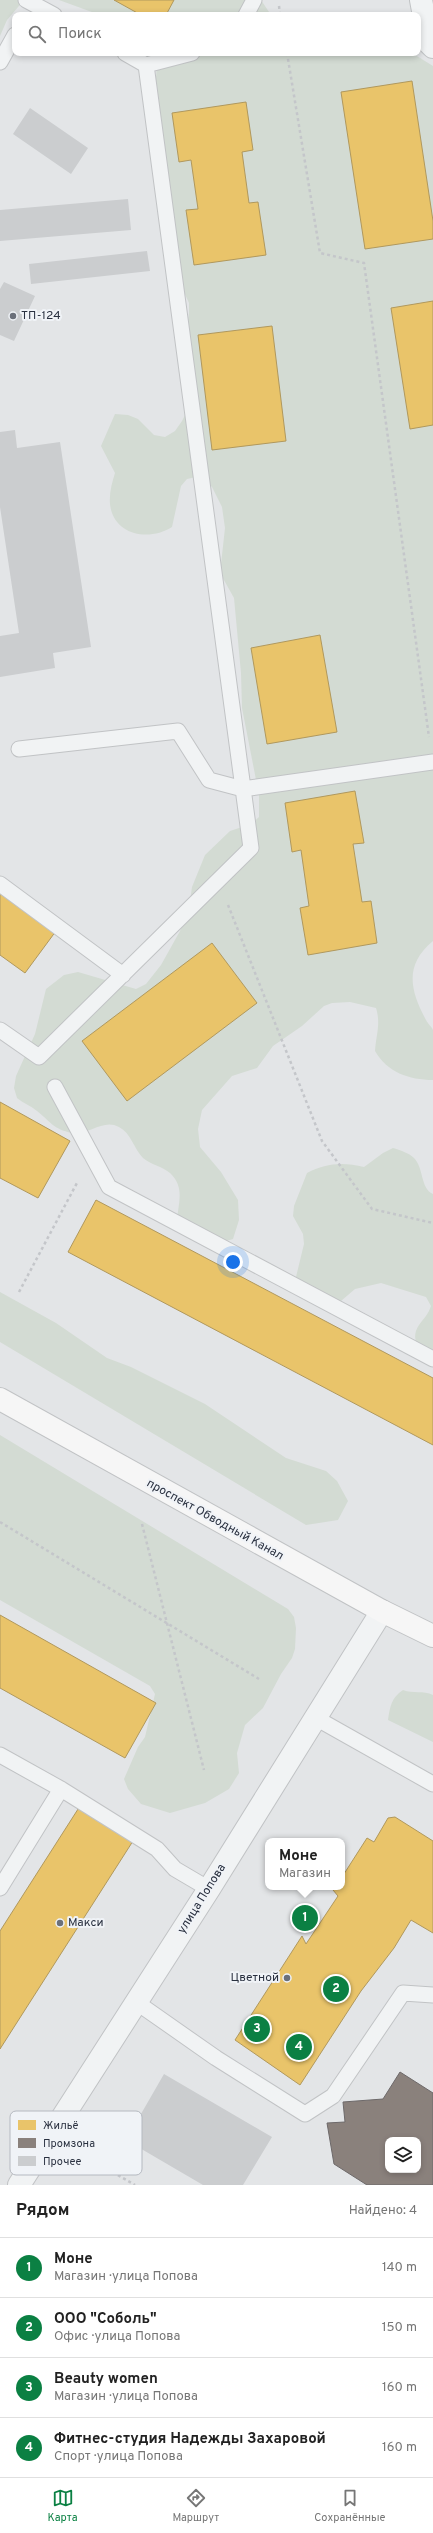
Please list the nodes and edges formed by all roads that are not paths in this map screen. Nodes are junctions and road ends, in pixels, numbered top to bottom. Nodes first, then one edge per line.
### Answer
1 (254, 0) edge
2 (421, 0) edge
3 (28, 6) edge
4 (45, 12) edge
5 (248, 12) edge
6 (12, 40) edge
7 (433, 47) edge
8 (130, 56) edge
9 (180, 56) edge
10 (0, 62) edge
11 (146, 65) junction
12 (19, 749) dead end
13 (433, 762) edge
14 (243, 789) junction
15 (0, 884) edge
16 (123, 975) junction
17 (0, 1030) edge
18 (55, 1087) dead end
19 (433, 1359) edge
20 (0, 1399) edge
21 (382, 1611) junction
22 (433, 1636) edge
23 (314, 1718) junction
24 (0, 1755) edge
25 (433, 1784) edge
26 (61, 1789) junction
27 (0, 1888) edge
28 (209, 1889) junction
29 (433, 1995) edge
30 (136, 2002) junction
31 (66, 2111) edge
32 (25, 2175) edge
33 (19, 2185) edge

1 - 5 lane
2 - 7 street
3 - 4 lane
6 - 10 lane
8 - 11 lane
9 - 11 lane
11 - 14 lane
12 - 14 lane
13 - 14 lane
14 - 16 lane
15 - 16 lane
16 - 17 lane
18 - 19 lane
20 - 21 main road, проспект Обводный Канал
21 - 22 main road, проспект Обводный Канал
21 - 23 street, улица Попова
23 - 25 lane
23 - 28 street, улица Попова
24 - 26 lane
26 - 27 lane
26 - 28 lane
28 - 30 street, улица Попова
29 - 30 lane
30 - 31 street, улица Попова
32 - 33 street, улица Попова

